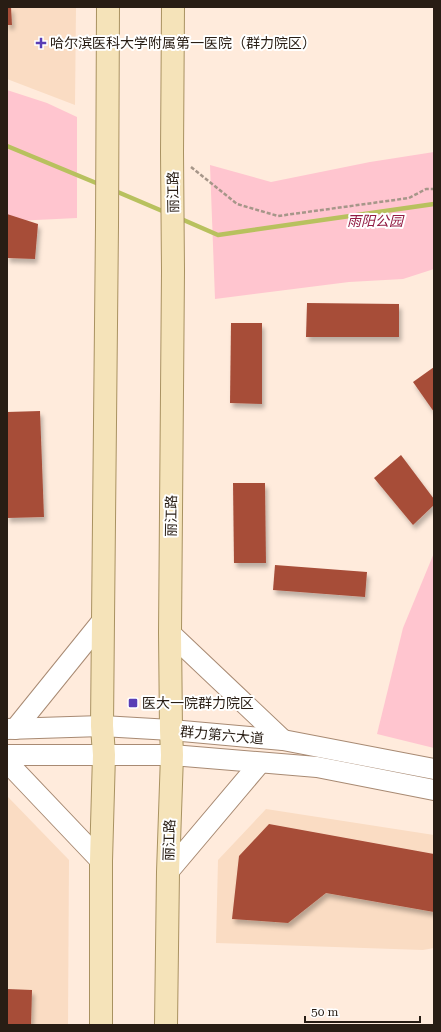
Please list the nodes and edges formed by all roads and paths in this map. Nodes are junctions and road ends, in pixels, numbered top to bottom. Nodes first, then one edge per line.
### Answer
1 (108, 7) edge
2 (173, 7) edge
3 (172, 152) junction
4 (434, 189) edge
5 (103, 620) junction
6 (170, 633) junction
7 (102, 726) junction
8 (11, 729) edge
9 (171, 730) junction
10 (283, 740) junction
11 (7, 755) edge
12 (104, 755) junction
13 (172, 755) junction
14 (7, 762) edge
15 (260, 763) junction
16 (434, 769) edge
17 (434, 790) edge
18 (101, 861) junction
19 (168, 872) junction
20 (101, 1025) edge
21 (166, 1025) edge

1 - 5 main road
2 - 3 main road, 丽江路
3 - 4 path
3 - 6 main road, 丽江路
5 - 7 main road
5 - 8 main road
6 - 9 main road, 丽江路
6 - 10 main road
7 - 8 main road, 群力第六大道
7 - 9 main road, 群力第六大道
7 - 12 main road
9 - 10 main road, 群力第六大道
9 - 13 main road, 丽江路
10 - 16 main road, 群力第六大道
11 - 12 main road, 群力第六大道
12 - 13 main road, 群力第六大道
12 - 18 main road
13 - 15 main road, 群力第六大道
13 - 19 main road, 丽江路
14 - 18 main road
15 - 17 main road, 群力第六大道
15 - 19 main road
18 - 20 main road
19 - 21 main road, 丽江路

